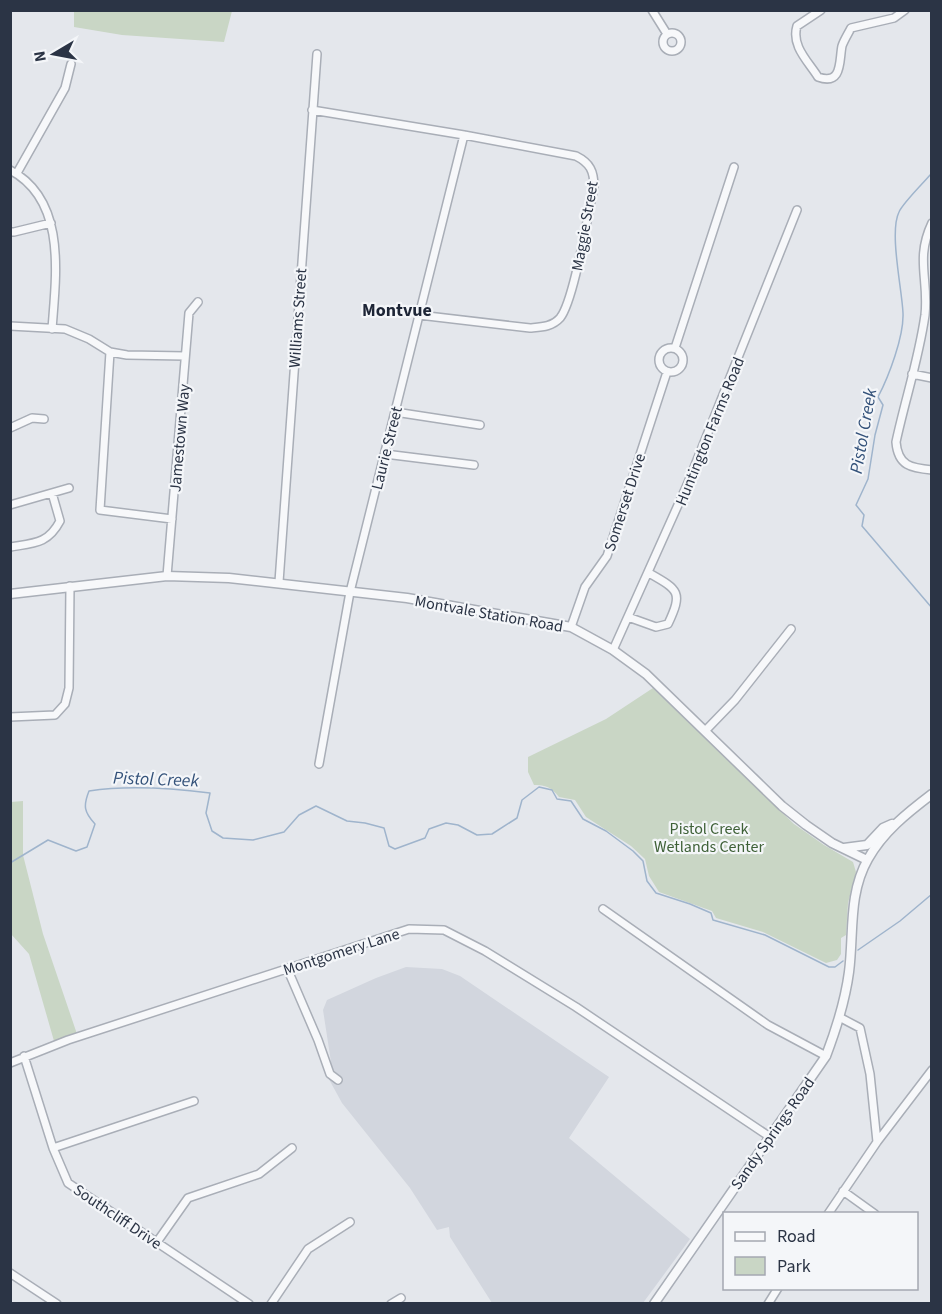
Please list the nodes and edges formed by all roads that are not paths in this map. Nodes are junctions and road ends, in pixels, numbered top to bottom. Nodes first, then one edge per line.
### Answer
1 (652, 10) edge
2 (821, 10) edge
3 (905, 10) edge
4 (667, 34) dead end
5 (317, 54) dead end
6 (71, 64) dead end
7 (312, 110) junction
8 (464, 135) junction
9 (734, 167) dead end
10 (14, 171) edge
11 (797, 210) dead end
12 (51, 223) junction
13 (932, 223) edge
14 (10, 232) edge
15 (928, 281) edge
16 (198, 302) dead end
17 (419, 315) junction
18 (10, 326) edge
19 (52, 329) junction
20 (675, 348) junction
21 (110, 352) junction
22 (185, 357) junction
23 (667, 372) junction
24 (912, 374) junction
25 (932, 378) edge
26 (395, 412) junction
27 (44, 418) dead end
28 (480, 425) dead end
29 (10, 428) edge
30 (385, 454) junction
31 (474, 465) dead end
32 (932, 470) edge
33 (69, 488) dead end
34 (52, 493) junction
35 (10, 505) edge
36 (172, 519) junction
37 (10, 547) edge
38 (649, 573) junction
39 (167, 576) junction
40 (279, 582) junction
41 (70, 586) junction
42 (350, 592) junction
43 (10, 594) edge
44 (628, 617) junction
45 (571, 627) junction
46 (791, 629) dead end
47 (613, 650) junction
48 (10, 717) edge
49 (706, 730) junction
50 (319, 764) dead end
51 (932, 794) edge
52 (900, 819) junction
53 (842, 848) junction
54 (867, 860) junction
55 (603, 909) dead end
56 (286, 968) junction
57 (841, 1018) junction
58 (24, 1056) junction
59 (826, 1056) junction
60 (10, 1063) edge
61 (932, 1070) edge
62 (338, 1080) dead end
63 (194, 1101) dead end
64 (770, 1137) junction
65 (877, 1142) junction
66 (53, 1148) junction
67 (292, 1148) dead end
68 (843, 1191) junction
69 (829, 1212) edge
70 (872, 1212) edge
71 (350, 1222) dead end
72 (157, 1242) junction
73 (10, 1273) edge
74 (777, 1290) edge
75 (401, 1298) dead end
76 (57, 1304) edge
77 (249, 1304) edge
78 (271, 1304) edge
79 (391, 1304) edge
80 (654, 1304) edge
81 (768, 1304) edge

1 - 4 street
2 - 3 street
5 - 7 street, Williams Street
6 - 10 street
7 - 8 street, Maggie Street
7 - 40 street, Williams Street
8 - 17 street, Laurie Street
8 - 17 street, Maggie Street
9 - 20 street, Somerset Drive
10 - 12 street
11 - 38 street, Huntington Farms Road
12 - 14 street
12 - 19 street
13 - 15 street
15 - 24 street
16 - 22 street, Jamestown Way
17 - 26 street, Laurie Street
18 - 19 street
19 - 21 street
20 - 23 street, Somerset Drive
20 - 23 street, Somerset Drive
21 - 22 street
21 - 36 street
22 - 36 street, Jamestown Way
23 - 45 street, Somerset Drive
24 - 25 street
24 - 32 street
26 - 28 street
26 - 30 street, Laurie Street
27 - 29 street
30 - 31 street
30 - 42 street, Laurie Street
33 - 34 street
34 - 35 street
34 - 37 street
36 - 39 street, Jamestown Way
38 - 44 street, Huntington Farms Road
38 - 44 street
39 - 40 street, Montvale Station Road
39 - 41 street, Montvale Station Road
40 - 42 street, Montvale Station Road
41 - 43 street, Montvale Station Road
41 - 48 street
42 - 45 street, Montvale Station Road
42 - 50 street, Laurie Street
44 - 47 street, Huntington Farms Road
45 - 47 street, Montvale Station Road
46 - 49 street
47 - 49 street, Montvale Station Road
49 - 53 street, Montvale Station Road
51 - 52 street
52 - 53 street
52 - 54 street
53 - 54 street, Montvale Station Road
54 - 57 street, Sandy Springs Road
55 - 59 street
56 - 58 street, Montgomery Lane
56 - 62 street
56 - 64 street, Montgomery Lane
57 - 59 street, Sandy Springs Road
57 - 65 street
58 - 60 street, Montgomery Lane
58 - 66 street, Southcliff Drive
59 - 64 street, Sandy Springs Road
61 - 65 street
63 - 66 street
64 - 80 street, Sandy Springs Road
65 - 68 street
66 - 72 street, Southcliff Drive
67 - 72 street
68 - 69 street
68 - 70 street
71 - 78 street
72 - 77 street, Southcliff Drive
73 - 76 street
74 - 81 street
75 - 79 street

